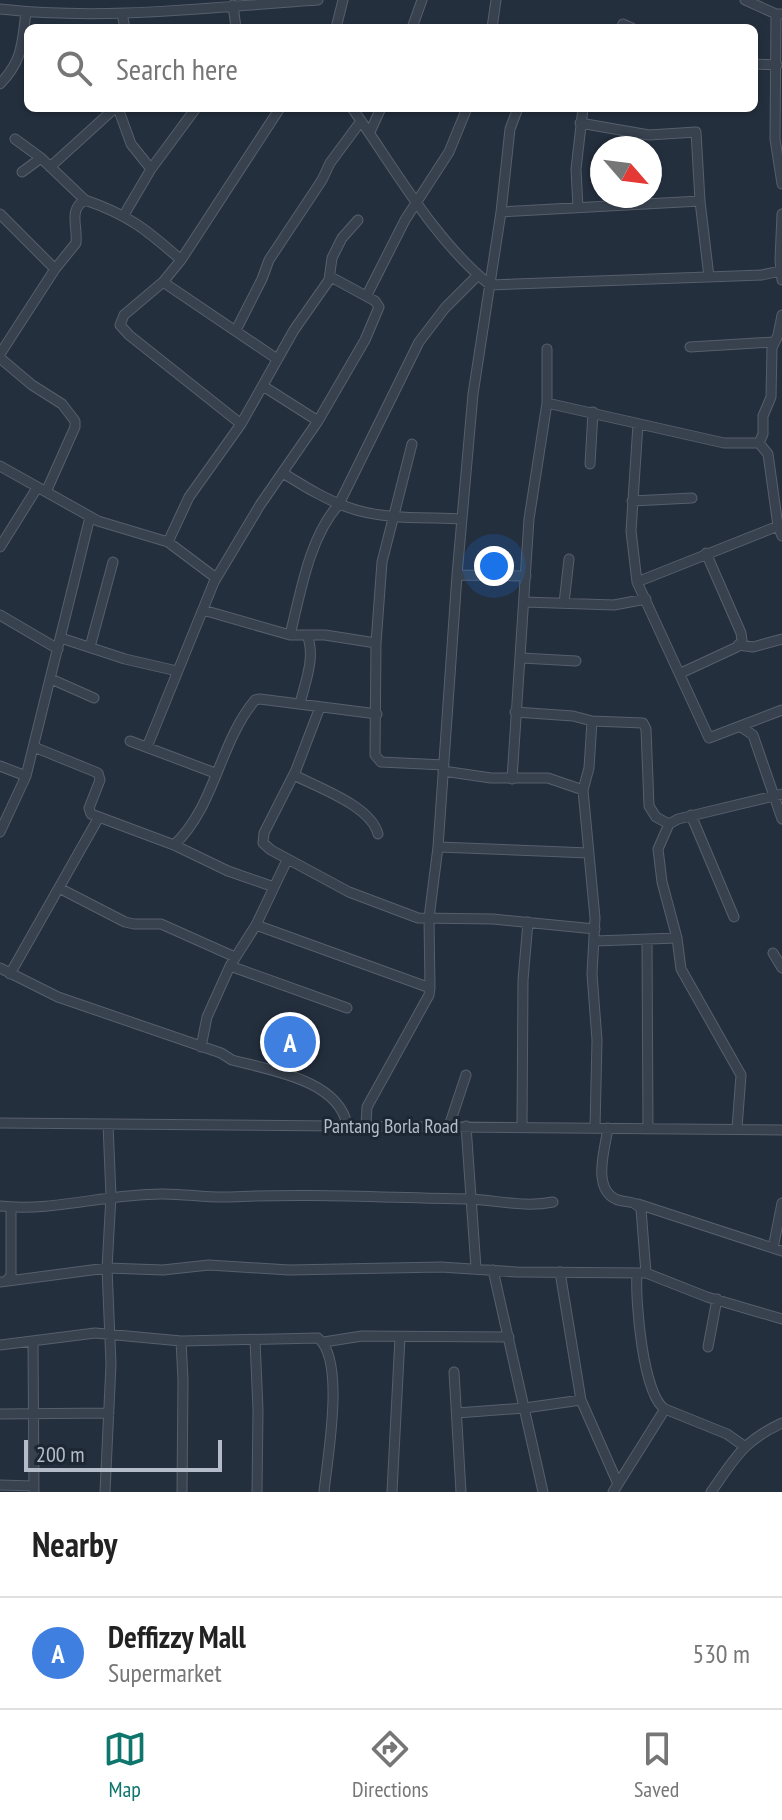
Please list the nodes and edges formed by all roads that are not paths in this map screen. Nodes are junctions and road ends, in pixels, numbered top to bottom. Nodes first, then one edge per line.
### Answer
1 (318, 0) edge
2 (343, 0) edge
3 (422, 0) edge
4 (496, 0) edge
5 (745, 0) edge
6 (233, 5) junction
7 (0, 9) edge
8 (26, 12) junction
9 (122, 14) junction
10 (779, 14) edge
11 (25, 24) edge
12 (124, 24) edge
13 (235, 24) edge
14 (337, 24) edge
15 (413, 24) edge
16 (493, 24) edge
17 (24, 29) edge
18 (758, 64) edge
19 (777, 65) junction
20 (0, 84) edge
21 (112, 112) edge
22 (118, 112) edge
23 (193, 112) edge
24 (277, 112) edge
25 (355, 112) edge
26 (379, 112) edge
27 (465, 112) edge
28 (516, 112) edge
29 (582, 112) edge
30 (361, 121) junction
31 (580, 123) junction
32 (370, 132) junction
33 (15, 139) dead end
34 (41, 158) junction
35 (50, 167) junction
36 (151, 169) junction
37 (22, 172) dead end
38 (782, 184) edge
39 (85, 200) junction
40 (700, 201) junction
41 (416, 204) junction
42 (578, 208) junction
43 (501, 212) junction
44 (0, 214) edge
45 (782, 214) edge
46 (124, 215) junction
47 (358, 220) dead end
48 (181, 260) junction
49 (55, 269) junction
50 (478, 275) junction
51 (781, 275) edge
52 (331, 277) junction
53 (709, 277) junction
54 (163, 282) junction
55 (490, 285) junction
56 (367, 295) junction
57 (782, 315) edge
58 (236, 330) junction
59 (778, 338) edge
60 (690, 347) dead end
61 (547, 349) dead end
62 (0, 356) edge
63 (277, 359) junction
64 (263, 386) junction
65 (547, 403) junction
66 (593, 412) junction
67 (318, 421) junction
68 (241, 424) junction
69 (638, 424) junction
70 (759, 443) junction
71 (412, 444) dead end
72 (590, 464) dead end
73 (0, 466) edge
74 (283, 473) junction
75 (41, 490) junction
76 (692, 498) dead end
77 (632, 501) junction
78 (339, 504) junction
79 (393, 515) junction
80 (90, 517) junction
81 (462, 519) junction
82 (780, 531) edge
83 (168, 542) junction
84 (0, 547) edge
85 (706, 553) junction
86 (569, 559) dead end
87 (113, 562) dead end
88 (457, 575) junction
89 (526, 576) junction
90 (216, 578) junction
91 (637, 582) junction
92 (646, 599) junction
93 (524, 602) junction
94 (564, 603) junction
95 (203, 610) junction
96 (0, 615) edge
97 (290, 635) junction
98 (307, 635) junction
99 (61, 638) junction
100 (782, 639) edge
101 (376, 643) junction
102 (738, 645) junction
103 (90, 647) junction
104 (58, 649) junction
105 (522, 658) junction
106 (576, 661) dead end
107 (177, 671) junction
108 (681, 673) junction
109 (51, 679) junction
110 (94, 698) dead end
111 (300, 704) junction
112 (320, 707) junction
113 (782, 710) edge
114 (515, 712) junction
115 (377, 714) junction
116 (592, 721) junction
117 (741, 727) junction
118 (130, 741) dead end
119 (34, 747) junction
120 (147, 747) junction
121 (0, 766) edge
122 (443, 768) junction
123 (215, 773) junction
124 (294, 775) junction
125 (26, 776) junction
126 (512, 779) junction
127 (583, 790) junction
128 (778, 796) edge
129 (691, 815) junction
130 (99, 817) junction
131 (782, 819) edge
132 (669, 824) junction
133 (0, 832) edge
134 (378, 834) dead end
135 (174, 845) junction
136 (438, 847) junction
137 (589, 853) junction
138 (287, 860) junction
139 (274, 887) junction
140 (59, 888) junction
141 (734, 917) dead end
142 (429, 918) junction
143 (528, 922) junction
144 (256, 925) junction
145 (595, 929) junction
146 (677, 938) junction
147 (647, 940) junction
148 (595, 941) junction
149 (773, 953) dead end
150 (233, 961) junction
151 (0, 968) edge
152 (782, 968) edge
153 (10, 974) junction
154 (430, 988) junction
155 (347, 1008) dead end
156 (201, 1047) junction
157 (466, 1075) dead end
158 (0, 1123) edge
159 (108, 1124) junction
160 (347, 1125) junction
161 (366, 1126) junction
162 (449, 1126) junction
163 (466, 1126) junction
164 (522, 1127) junction
165 (595, 1128) junction
166 (608, 1128) junction
167 (737, 1128) junction
168 (648, 1129) junction
169 (782, 1130) edge
170 (111, 1196) junction
171 (471, 1199) junction
172 (553, 1202) dead end
173 (782, 1203) edge
174 (638, 1204) junction
175 (5, 1207) edge
176 (778, 1249) edge
177 (107, 1268) junction
178 (476, 1268) junction
179 (493, 1270) junction
180 (560, 1272) junction
181 (642, 1273) junction
182 (3, 1282) edge
183 (717, 1299) junction
184 (782, 1319) edge
185 (109, 1334) junction
186 (400, 1337) junction
187 (509, 1337) junction
188 (255, 1340) junction
189 (33, 1341) junction
190 (181, 1341) junction
191 (324, 1342) junction
192 (0, 1345) edge
193 (708, 1347) dead end
194 (454, 1372) dead end
195 (581, 1400) junction
196 (525, 1408) junction
197 (665, 1409) junction
198 (109, 1413) junction
199 (457, 1413) junction
200 (0, 1414) edge
201 (34, 1416) junction
202 (782, 1423) edge
203 (744, 1446) junction
204 (0, 1485) edge
205 (616, 1488) edge
206 (34, 1489) edge
207 (105, 1492) edge
208 (182, 1492) edge
209 (257, 1492) edge
210 (324, 1492) edge
211 (392, 1492) edge
212 (461, 1492) edge
213 (543, 1492) edge
214 (711, 1492) edge

1 - 6 street
2 - 14 street
3 - 15 street
4 - 16 street
5 - 10 street
6 - 9 street
6 - 13 street
7 - 8 street
8 - 9 street
8 - 11 street
9 - 12 street
10 - 19 street
17 - 20 street
18 - 19 street
19 - 38 street
21 - 35 street
22 - 36 street
23 - 36 street
24 - 48 street
25 - 30 street
26 - 32 street
27 - 41 street
28 - 43 street
29 - 31 street
30 - 32 street
30 - 58 street
31 - 40 street
31 - 42 street
32 - 41 street
33 - 34 street
34 - 35 street
34 - 37 street
35 - 39 street
36 - 46 street
39 - 46 street
39 - 49 street
40 - 42 street
40 - 53 street
41 - 50 street
41 - 56 street
42 - 43 street
43 - 55 street
44 - 49 street
45 - 51 street
46 - 48 street
47 - 52 street
48 - 54 street
49 - 62 street
50 - 55 street
50 - 78 street
51 - 53 street
52 - 56 street
52 - 63 street
53 - 55 street
54 - 58 street
54 - 68 street
55 - 81 street
56 - 67 street
57 - 59 street
58 - 63 street
59 - 60 street
59 - 70 street
61 - 65 street
62 - 75 street
63 - 64 street
64 - 67 street
64 - 68 street
65 - 66 street
65 - 89 street
66 - 69 street
66 - 72 street
67 - 74 street
68 - 83 street
69 - 70 street
69 - 77 street
70 - 82 street
71 - 79 street
73 - 75 street
74 - 78 street
74 - 90 street
75 - 80 street
75 - 84 street
76 - 77 street
77 - 91 street
78 - 79 street
78 - 97 street
79 - 81 street
79 - 101 street
80 - 83 street
80 - 99 street
81 - 88 street
82 - 85 street
83 - 90 street
85 - 91 street
85 - 102 street
86 - 94 street
87 - 103 street
88 - 89 street
88 - 122 street
89 - 93 street
90 - 95 street
91 - 92 street
92 - 94 street
92 - 108 street
93 - 94 street
93 - 105 street
95 - 97 street
95 - 107 street
96 - 104 street
97 - 98 street
98 - 101 street
98 - 111 street
99 - 103 street
99 - 104 street
100 - 102 street
101 - 115 street
102 - 108 street
103 - 107 street
104 - 109 street
105 - 106 street
105 - 114 street
107 - 120 street
108 - 117 street
109 - 110 street
109 - 119 street
111 - 112 street
111 - 123 street
112 - 115 street
112 - 124 street
113 - 117 street
114 - 116 street
114 - 126 street
115 - 122 street
116 - 127 street
116 - 132 street
117 - 128 street
118 - 120 street
119 - 125 street
119 - 130 street
120 - 123 street
121 - 125 street
122 - 126 street
122 - 136 street
123 - 135 street
124 - 134 street
124 - 138 street
125 - 133 street
126 - 127 street
127 - 137 street
128 - 129 street
128 - 131 street
129 - 132 street
129 - 141 street
130 - 135 street
130 - 140 street
132 - 146 street
135 - 139 street
136 - 137 street
136 - 142 street
137 - 145 street
138 - 139 street
138 - 142 street
139 - 144 street
140 - 150 street
140 - 153 street
142 - 143 street
142 - 154 street
143 - 145 street
143 - 164 street
144 - 150 street
144 - 154 street
145 - 148 street
146 - 147 street
146 - 167 street
147 - 148 street
147 - 168 street
148 - 165 street
149 - 152 street
150 - 155 street
150 - 156 street
151 - 153 street
153 - 156 street
154 - 161 street
156 - 160 street
157 - 162 street
158 - 159 street, Pantang Borla Road
159 - 160 street, Pantang Borla Road
159 - 170 street
160 - 161 street, Pantang Borla Road
161 - 162 street, Pantang Borla Road
162 - 163 street, Pantang Borla Road
163 - 164 street, Pantang Borla Road
163 - 171 street
164 - 165 street, Pantang Borla Road
165 - 166 street, Pantang Borla Road
166 - 168 street, Pantang Borla Road
166 - 174 street
167 - 168 street, Pantang Borla Road
167 - 169 street, Pantang Borla Road
170 - 171 street
170 - 175 street
170 - 177 street
171 - 172 street
171 - 178 street
173 - 176 street
174 - 176 street
174 - 181 street
175 - 182 street
177 - 178 street
177 - 182 street
177 - 185 street
178 - 179 street
179 - 180 street
179 - 187 street
180 - 181 street
180 - 195 street
181 - 183 street
181 - 197 street
183 - 184 street
183 - 193 street
185 - 189 street
185 - 190 street
185 - 198 street
186 - 187 street
186 - 191 street
186 - 211 street
187 - 196 street
188 - 190 street
188 - 191 street
188 - 209 street
189 - 192 street
189 - 201 street
190 - 208 street
191 - 210 street
194 - 199 street
195 - 196 street
195 - 205 street
196 - 199 street
196 - 213 street
197 - 203 street
197 - 205 street
198 - 201 street
198 - 207 street
199 - 212 street
200 - 201 street
201 - 206 street
202 - 203 street
203 - 214 street
204 - 206 street

